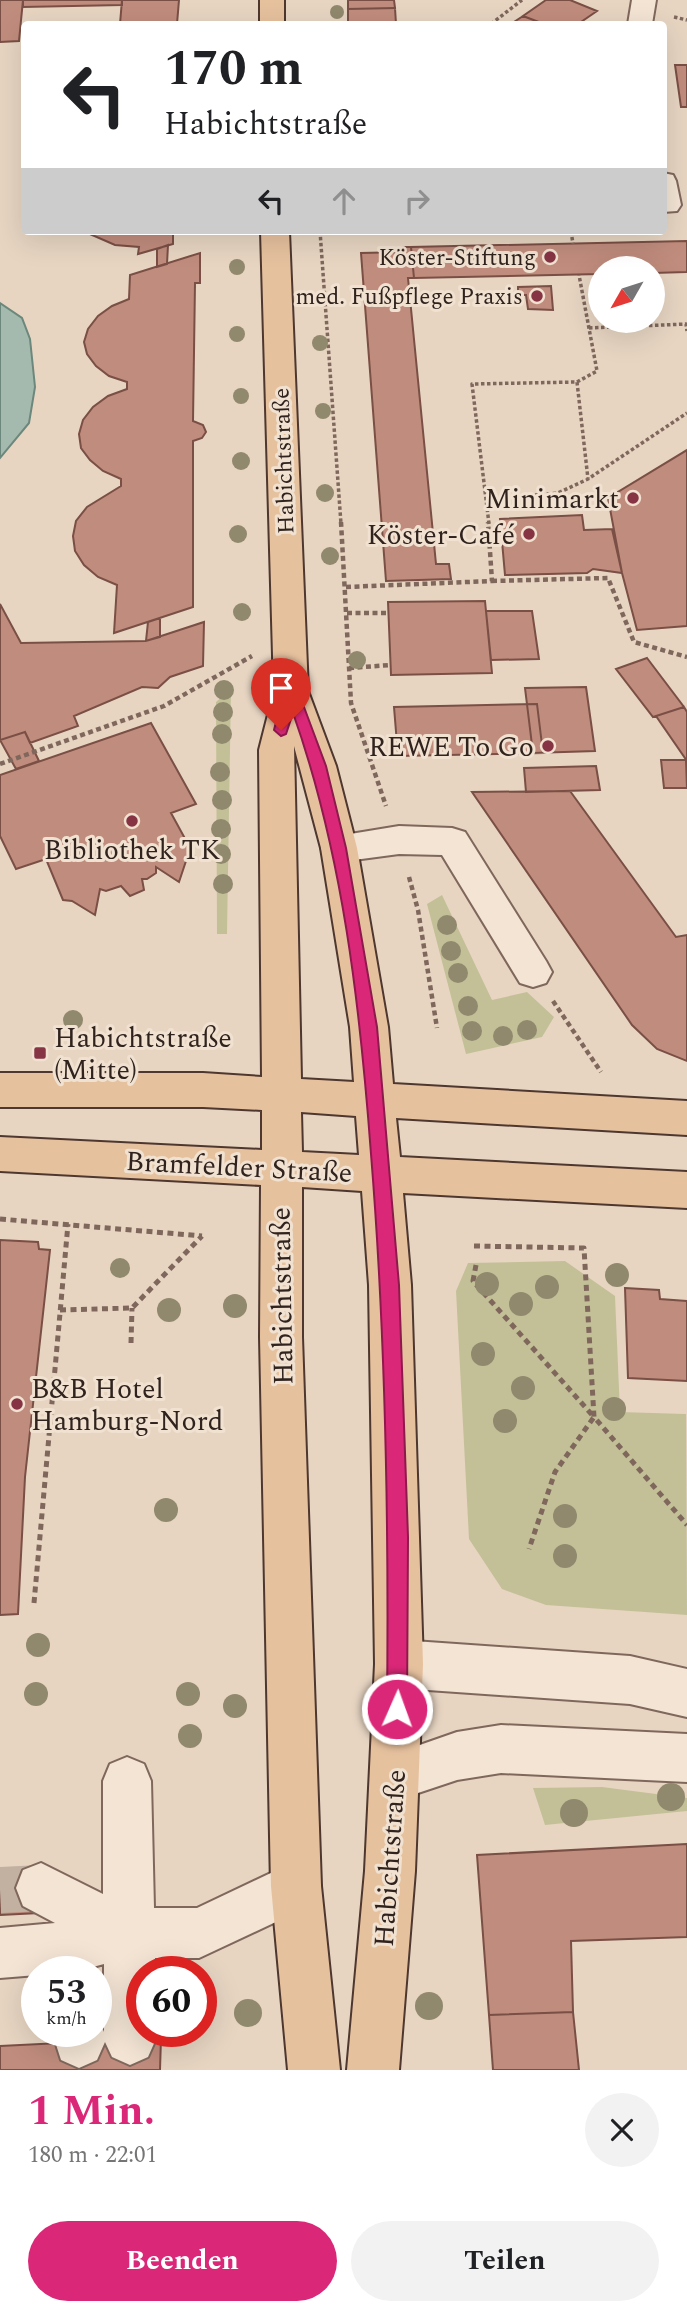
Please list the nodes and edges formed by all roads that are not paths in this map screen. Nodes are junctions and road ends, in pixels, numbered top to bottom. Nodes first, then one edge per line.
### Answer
1 (272, 0) edge
2 (643, 0) edge
3 (272, 21) edge
4 (640, 21) edge
5 (275, 235) edge
6 (291, 691) junction
7 (338, 848) junction
8 (533, 972) road end
9 (0, 1090) edge
10 (282, 1094) junction
11 (373, 1100) junction
12 (687, 1118) edge
13 (0, 1154) edge
14 (280, 1167) junction
15 (380, 1174) junction
16 (687, 1190) edge
17 (399, 1664) junction
18 (687, 1693) edge
19 (687, 1758) edge
20 (394, 1777) junction
21 (127, 1782) dead end
22 (296, 1886) junction
23 (41, 1888) tunnel mouth
24 (126, 1933) junction
25 (0, 1953) edge
26 (39, 1956) edge
27 (84, 1956) edge
28 (127, 1956) edge
29 (314, 2070) edge
30 (373, 2070) edge

1 - 3 main road
2 - 4 street
5 - 6 main road, Habichtstraße
6 - 7 main road, Habichtstraße
6 - 10 main road, Habichtstraße
7 - 8 street
7 - 11 main road, Habichtstraße
9 - 10 main road
10 - 11 main road
10 - 14 main road, Habichtstraße
11 - 12 main road
11 - 15 main road, Habichtstraße
13 - 14 main road, Bramfelder Straße
14 - 15 main road, Bramfelder Straße
14 - 22 main road, Habichtstraße
15 - 16 main road, Bramfelder Straße
15 - 17 main road, Habichtstraße
17 - 18 street
17 - 20 main road, Habichtstraße
19 - 20 street
20 - 30 main road, Habichtstraße
21 - 24 street
22 - 24 street
22 - 29 main road, Habichtstraße
23 - 24 street
24 - 27 street
24 - 28 street
25 - 26 street

